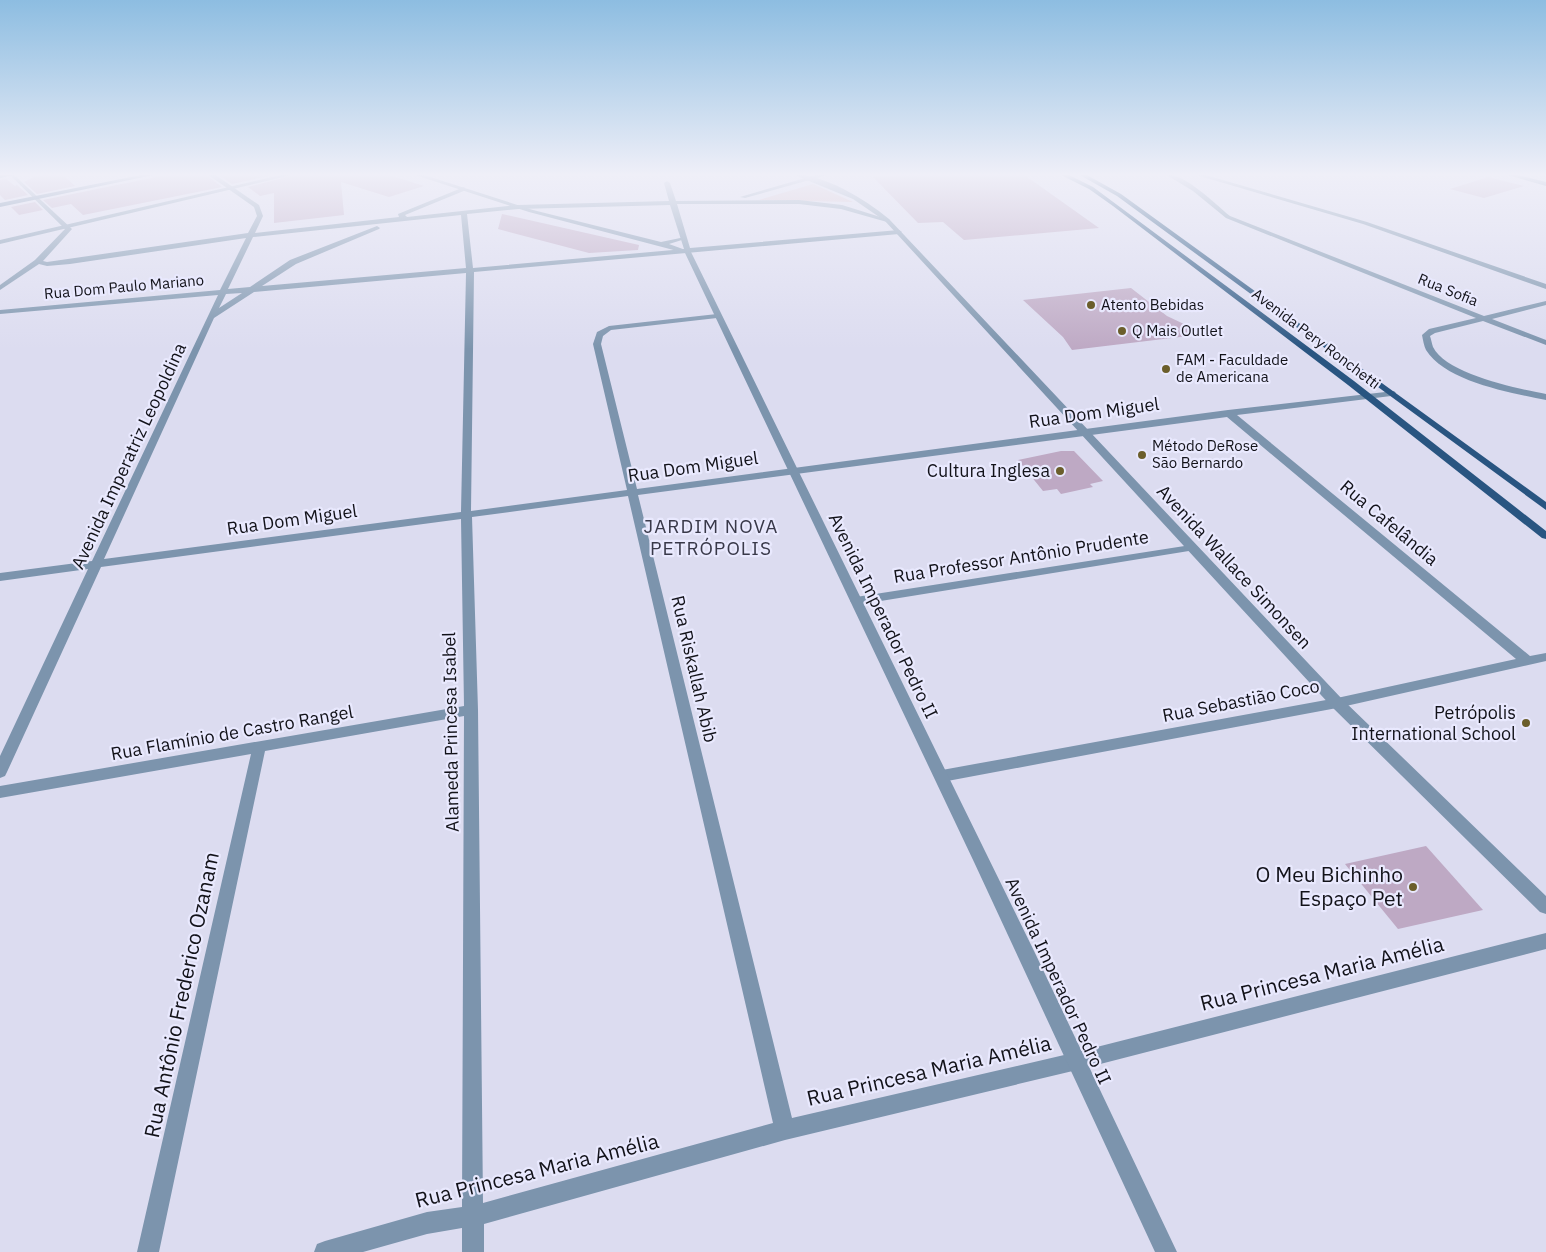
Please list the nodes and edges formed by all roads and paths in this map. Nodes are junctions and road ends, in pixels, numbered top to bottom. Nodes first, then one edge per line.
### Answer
1 (41, 232) edge
2 (67, 232) edge
3 (278, 232) edge
4 (365, 232) edge
5 (466, 232) edge
6 (617, 232) edge
7 (681, 232) edge
8 (894, 232) edge
9 (898, 232) edge
10 (1152, 232) edge
11 (1170, 232) edge
12 (1267, 232) edge
13 (1392, 232) edge
14 (251, 235) junction
15 (683, 238) junction
16 (0, 242) edge
17 (658, 244) junction
18 (688, 252) junction
19 (38, 262) junction
20 (470, 270) junction
21 (231, 278) junction
22 (1546, 287) edge
23 (0, 288) edge
24 (251, 289) junction
25 (223, 292) junction
26 (1546, 303) edge
27 (0, 312) edge
28 (717, 316) junction
29 (210, 319) junction
30 (1484, 319) junction
31 (1546, 343) edge
32 (1391, 393) junction
33 (1366, 395) junction
34 (1546, 397) edge
35 (1228, 413) junction
36 (1084, 432) junction
37 (795, 471) junction
38 (633, 492) junction
39 (1546, 507) edge
40 (466, 515) junction
41 (1546, 536) edge
42 (1191, 548) junction
43 (98, 564) junction
44 (0, 577) edge
45 (856, 601) junction
46 (1546, 657) edge
47 (1526, 660) junction
48 (1337, 703) junction
49 (471, 710) junction
50 (259, 748) junction
51 (0, 772) edge
52 (942, 776) junction
53 (0, 792) edge
54 (1546, 907) edge
55 (1546, 941) edge
56 (1077, 1061) junction
57 (785, 1130) junction
58 (474, 1216) junction
59 (148, 1252) edge
60 (325, 1252) edge
61 (474, 1252) edge
62 (1166, 1252) edge

1 - 16 street
2 - 19 street
3 - 14 street
4 - 24 street
5 - 20 street, Alameda Princesa Isabel
6 - 17 street
7 - 15 street, Avenida Imperador Pedro II
8 - 18 street, Rua Dom Paulo Mariano
9 - 36 street, Avenida Wallace Simonsen
10 - 33 main road, Avenida Pery Ronchetti
11 - 32 main road, Avenida Pery Ronchetti
12 - 30 street, Rua Sofia
13 - 22 street
14 - 19 street
14 - 21 street, Avenida Imperatriz Leopoldina
15 - 17 street
15 - 18 street, Avenida Imperador Pedro II
17 - 18 street
18 - 20 street, Rua Dom Paulo Mariano
18 - 28 street, Avenida Imperador Pedro II
19 - 23 street
20 - 24 street, Rua Dom Paulo Mariano
20 - 40 street, Alameda Princesa Isabel
21 - 24 street
21 - 25 street, Avenida Imperatriz Leopoldina
24 - 25 street, Rua Dom Paulo Mariano
24 - 29 street
25 - 27 street, Rua Dom Paulo Mariano
25 - 29 street, Avenida Imperatriz Leopoldina
26 - 30 street
28 - 37 street, Avenida Imperador Pedro II
28 - 38 street, Rua Riskallah Abib
29 - 43 street, Avenida Imperatriz Leopoldina
30 - 31 street, Rua Sofia
30 - 34 street
32 - 33 street, Rua Dom Miguel
32 - 39 main road, Avenida Pery Ronchetti
33 - 35 street, Rua Dom Miguel
33 - 41 main road, Avenida Pery Ronchetti
35 - 36 street, Rua Dom Miguel
35 - 47 street, Rua Cafelândia
36 - 37 street, Rua Dom Miguel
36 - 42 street, Avenida Wallace Simonsen
37 - 38 street, Rua Dom Miguel
37 - 45 street, Avenida Imperador Pedro II
38 - 40 street, Rua Dom Miguel
38 - 57 street, Rua Riskallah Abib
40 - 43 street, Rua Dom Miguel
40 - 49 street, Alameda Princesa Isabel
42 - 45 street, Rua Professor Antônio Prudente
42 - 48 street, Avenida Wallace Simonsen
43 - 44 street, Rua Dom Miguel
43 - 51 street, Avenida Imperatriz Leopoldina
45 - 52 street, Avenida Imperador Pedro II
46 - 47 street, Rua Sebastião Coco
47 - 48 street, Rua Sebastião Coco
48 - 52 street, Rua Sebastião Coco
48 - 54 street, Avenida Wallace Simonsen
49 - 50 street, Rua Flamínio de Castro Rangel
49 - 58 street, Alameda Princesa Isabel
50 - 53 street, Rua Flamínio de Castro Rangel
50 - 59 street, Rua Antônio Frederico Ozanam
52 - 56 street, Avenida Imperador Pedro II
55 - 56 street, Rua Princesa Maria Amélia
56 - 57 street, Rua Princesa Maria Amélia
56 - 62 street, Avenida Imperador Pedro II
57 - 58 street, Rua Princesa Maria Amélia
58 - 60 street, Rua Princesa Maria Amélia
58 - 61 street, Alameda Princesa Isabel

